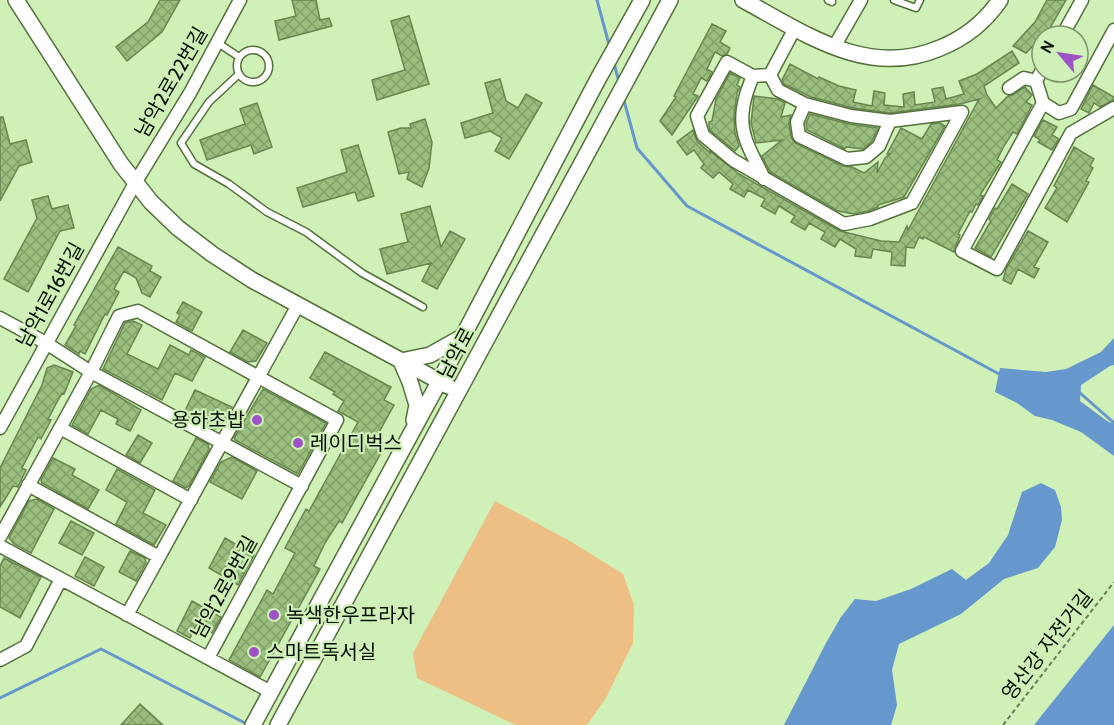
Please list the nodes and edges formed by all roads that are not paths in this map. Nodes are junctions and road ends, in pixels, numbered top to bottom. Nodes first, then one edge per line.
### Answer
1 (16, 0) edge
2 (240, 0) edge
3 (642, 0) edge
4 (670, 0) edge
5 (743, 0) edge
6 (861, 0) edge
7 (894, 0) edge
8 (920, 0) edge
9 (1000, 0) edge
10 (1082, 0) edge
11 (1069, 24) edge
12 (795, 28) junction
13 (1114, 30) edge
14 (217, 42) junction
15 (834, 47) junction
16 (239, 57) junction
17 (239, 74) junction
18 (770, 75) junction
19 (753, 76) junction
20 (1030, 77) edge
21 (1040, 84) edge
22 (1009, 88) dead end
23 (804, 104) junction
24 (1043, 104) junction
25 (1114, 108) edge
26 (1065, 111) junction
27 (1093, 120) junction
28 (890, 121) junction
29 (1071, 133) junction
30 (764, 179) junction
31 (135, 183) junction
32 (298, 305) junction
33 (423, 308) dead end
34 (0, 318) edge
35 (462, 337) junction
36 (46, 343) junction
37 (401, 361) junction
38 (91, 372) junction
39 (258, 378) junction
40 (439, 382) junction
41 (459, 392) junction
42 (0, 428) edge
43 (60, 428) junction
44 (410, 434) junction
45 (222, 444) junction
46 (28, 485) junction
47 (302, 486) junction
48 (190, 500) junction
49 (0, 537) edge
50 (0, 546) edge
51 (159, 557) junction
52 (61, 579) junction
53 (128, 615) junction
54 (208, 658) junction
55 (0, 660) edge
56 (268, 697) junction
57 (253, 725) edge
58 (278, 725) edge

1 - 31 street
2 - 14 street, 남악2로22번길
3 - 35 street, 남악로
4 - 41 street, 남악로
5 - 12 street
6 - 15 street
7 - 8 lane
9 - 15 street
10 - 11 street
12 - 15 street
12 - 18 street
13 - 26 street
14 - 16 lane
14 - 31 street, 남악2로22번길
16 - 17 lane
16 - 17 lane
17 - 33 lane
18 - 19 street
18 - 23 street
19 - 30 street
19 - 30 street
20 - 22 street
21 - 24 street
23 - 28 street
23 - 28 street
24 - 26 street
24 - 29 street
25 - 27 street
26 - 27 street
26 - 29 street
27 - 29 street
28 - 30 street
31 - 32 street
31 - 36 street, 남악1로16번길
32 - 37 street
32 - 39 street
34 - 36 street
35 - 37 street
35 - 40 street, 남악로
36 - 38 street
36 - 42 street, 남악1로16번길
37 - 40 street
37 - 44 street
38 - 39 street, 남악2로9번길
38 - 43 street, 남악2로9번길
38 - 45 street
39 - 45 street
39 - 47 street, 남악2로9번길
40 - 41 street
40 - 44 street, 남악로
41 - 58 street, 남악로
43 - 46 street, 남악2로9번길
43 - 48 street
44 - 56 street, 남악로
45 - 47 street
45 - 48 street
46 - 49 street, 남악2로9번길
46 - 51 street
47 - 54 street, 남악2로9번길
48 - 51 street
50 - 52 street, 남악2로9번길
51 - 53 street
52 - 53 street, 남악2로9번길
52 - 55 street
53 - 54 street, 남악2로9번길
54 - 56 street
56 - 57 street, 남악로

